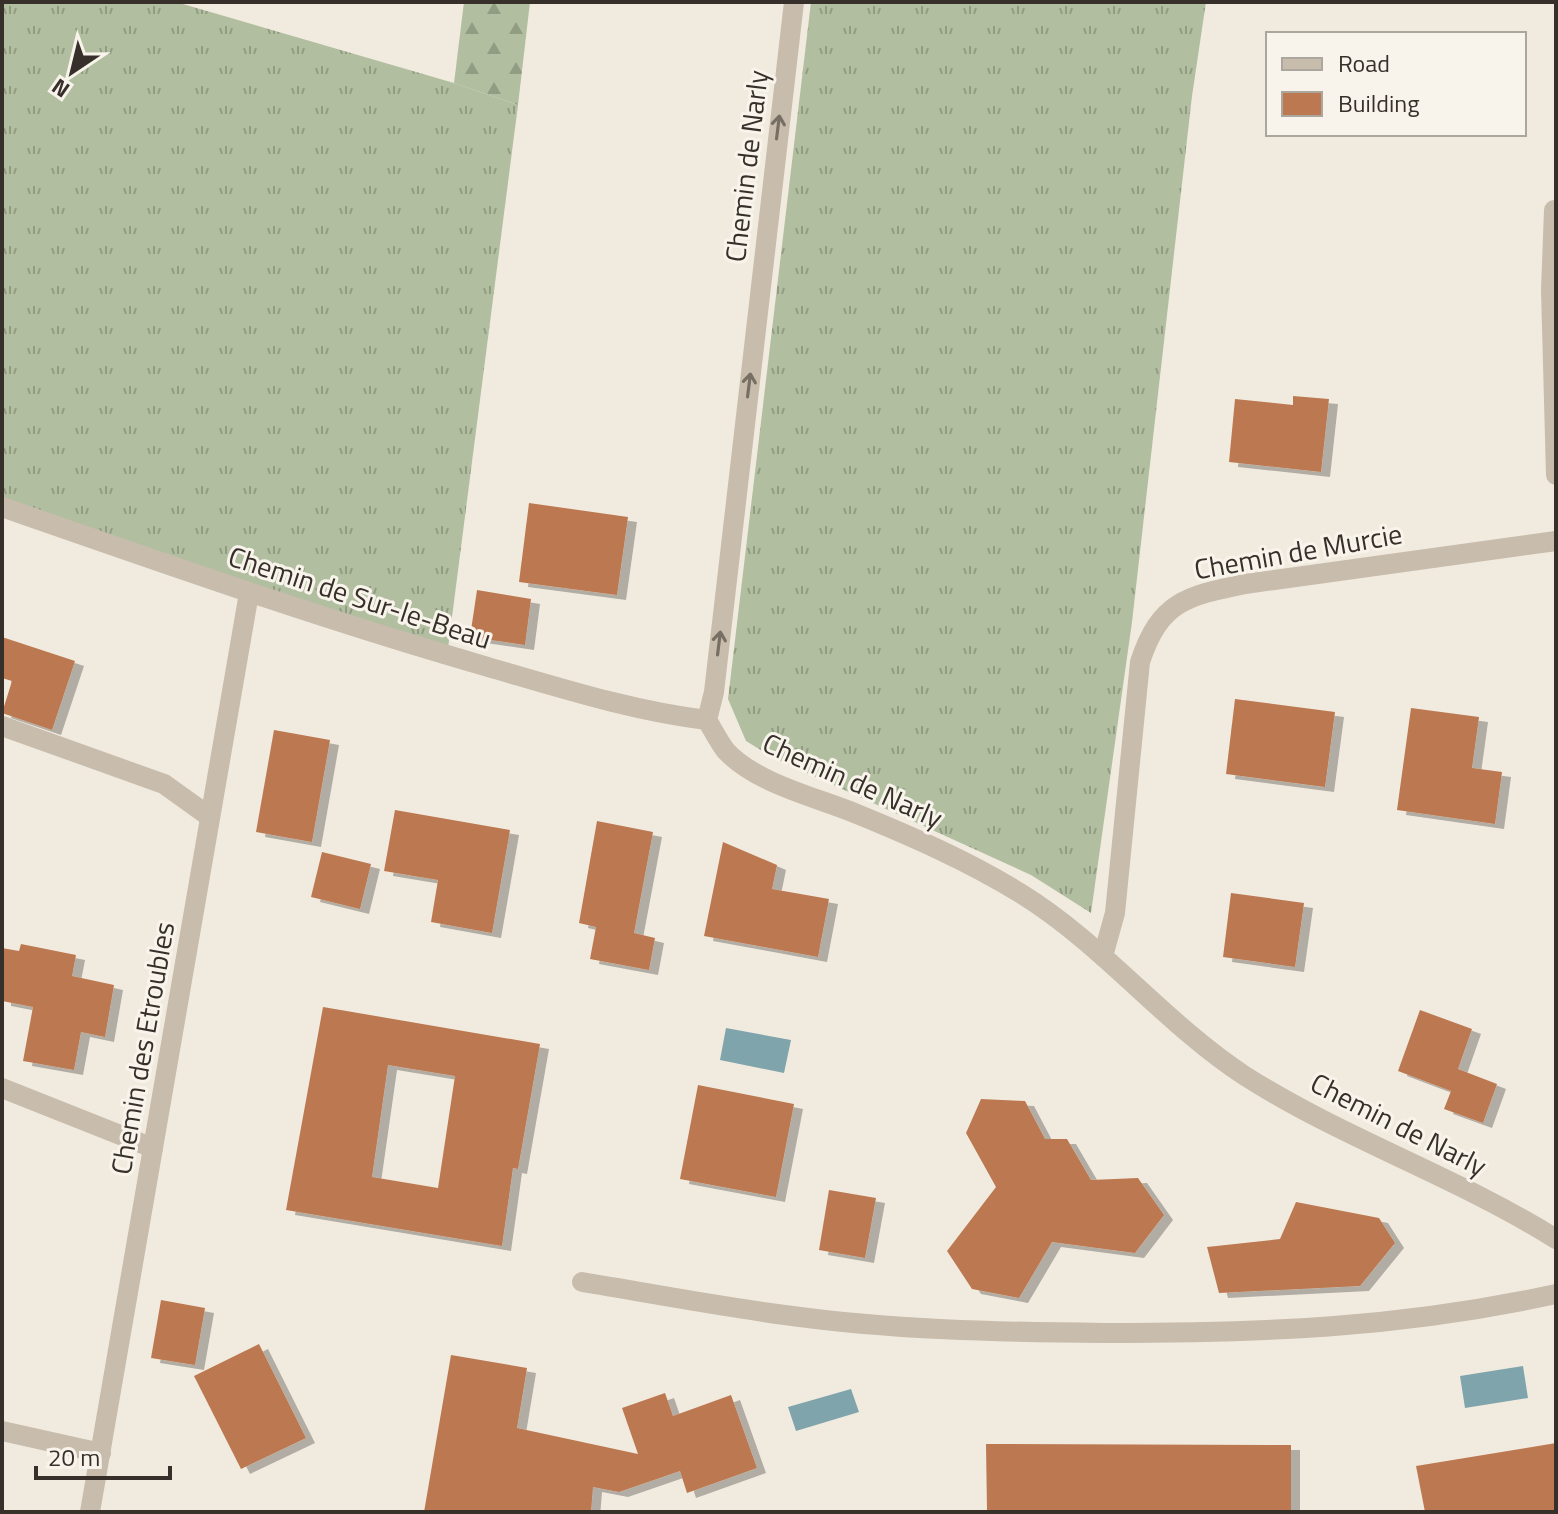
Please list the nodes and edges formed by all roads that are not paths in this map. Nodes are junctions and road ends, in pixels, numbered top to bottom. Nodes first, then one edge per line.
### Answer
1 (794, 2) edge
2 (1554, 210) dead end
3 (1554, 290) edge
4 (1556, 475) edge
5 (2, 507) edge
6 (1556, 541) edge
7 (249, 593) junction
8 (707, 720) junction
9 (2, 726) edge
10 (210, 817) junction
11 (1103, 956) junction
12 (2, 1088) edge
13 (153, 1148) junction
14 (1556, 1239) edge
15 (582, 1282) dead end
16 (1556, 1294) edge
17 (2, 1431) edge
18 (101, 1453) junction
19 (90, 1512) edge

8 -> 1 street, Chemin de Narly
2 - 3 street
3 - 4 street
5 - 7 street, Chemin de Sur-le-Beau
6 - 11 street, Chemin de Murcie
7 - 8 street, Chemin de Sur-le-Beau
7 - 10 street, Chemin des Etroubles
8 - 11 street, Chemin de Narly
9 - 10 street
10 - 13 street, Chemin des Etroubles
11 - 14 street, Chemin de Narly
12 - 13 street
13 - 18 street, Chemin des Etroubles
15 - 16 street
17 - 18 street
18 - 19 street, Chemin des Etroubles

